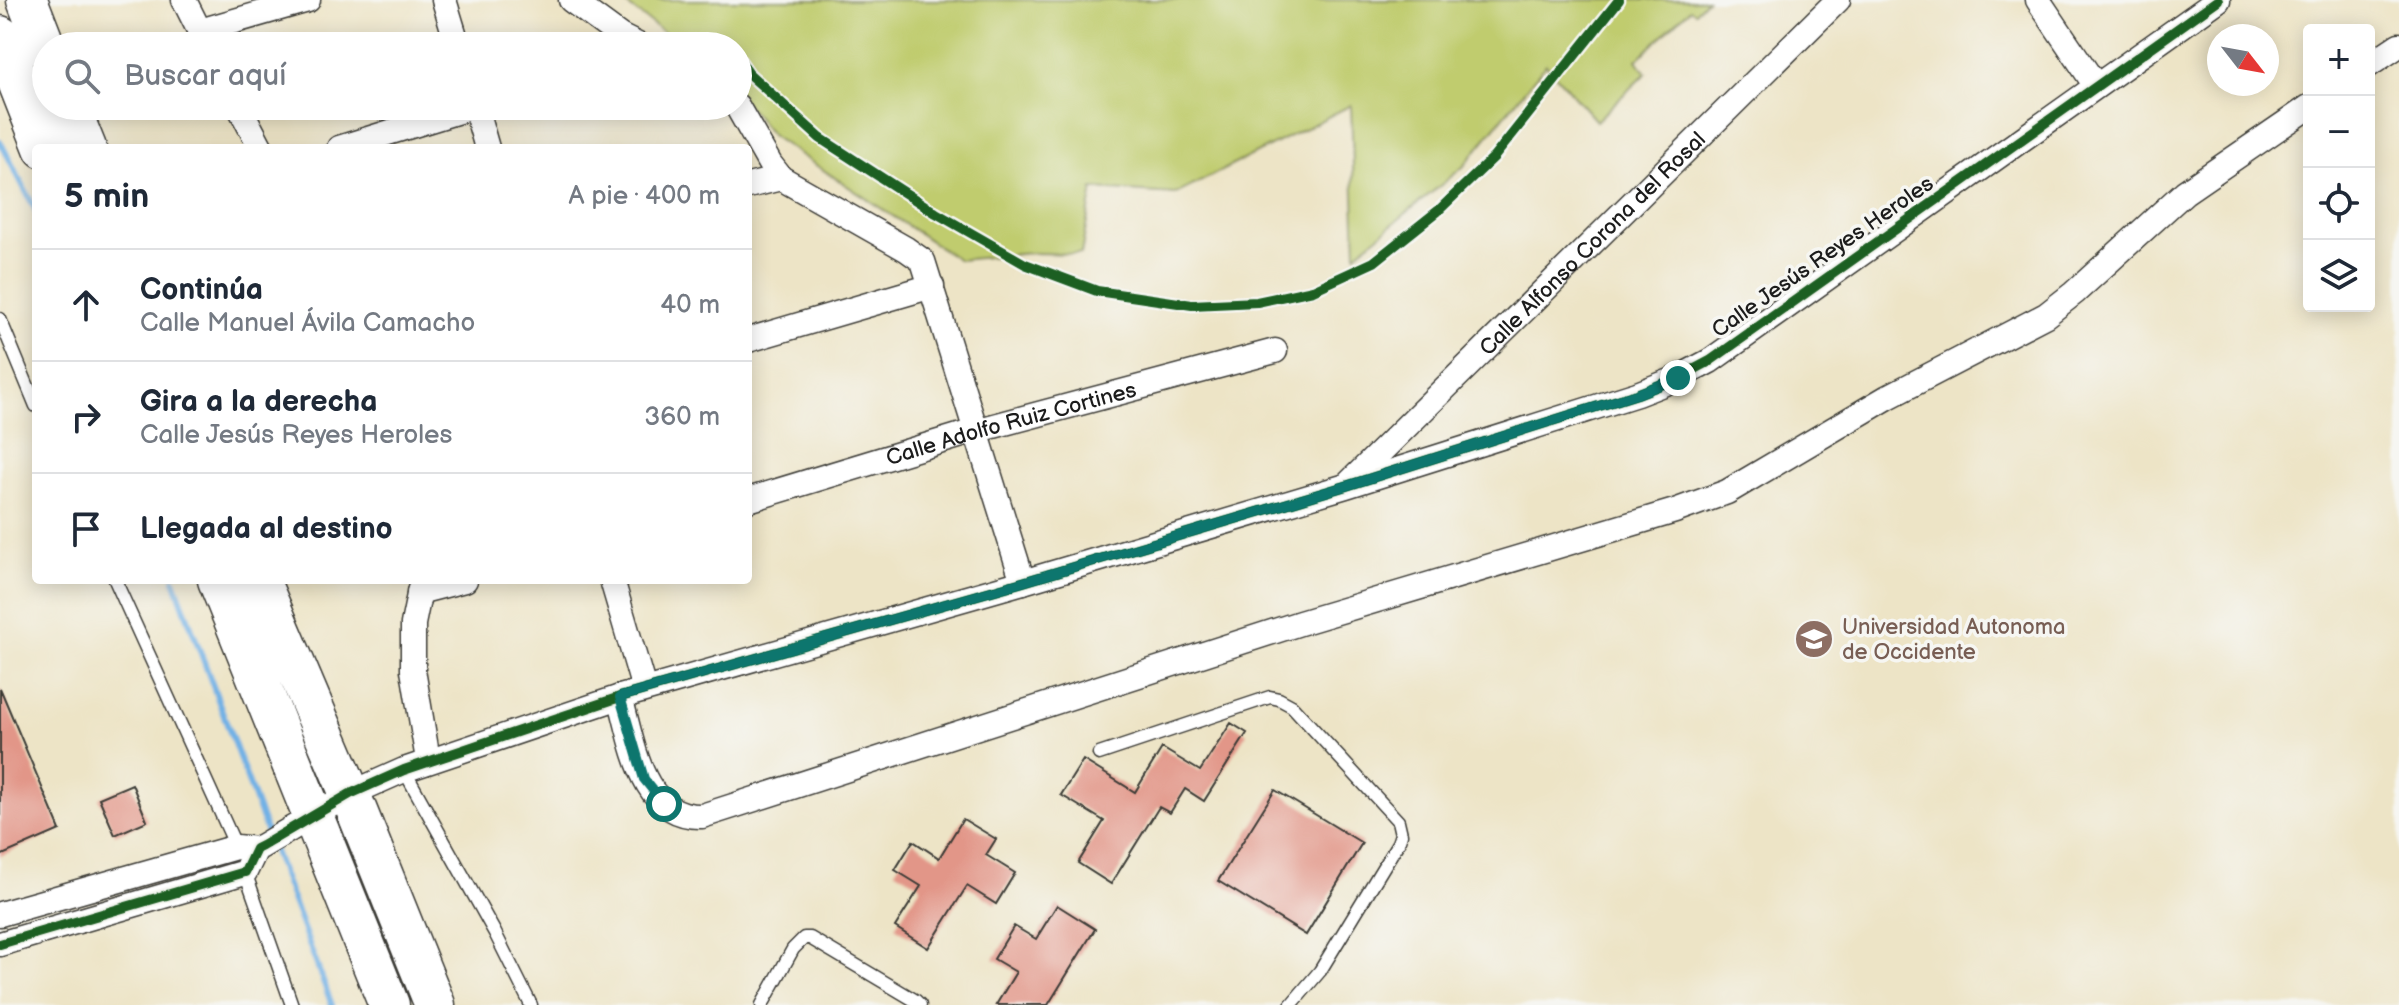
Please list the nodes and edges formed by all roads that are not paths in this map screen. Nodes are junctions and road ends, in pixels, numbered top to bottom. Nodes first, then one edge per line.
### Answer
1 (27, 0) edge
2 (184, 0) edge
3 (308, 0) edge
4 (444, 0) edge
5 (571, 0) edge
6 (1838, 0) edge
7 (2038, 0) edge
8 (2218, 0) edge
9 (39, 32) edge
10 (200, 32) edge
11 (223, 32) edge
12 (454, 32) edge
13 (614, 32) edge
14 (0, 36) edge
15 (2399, 45) edge
16 (2375, 61) edge
17 (2096, 86) junction
18 (2303, 111) edge
19 (32, 117) edge
20 (33, 120) edge
21 (75, 120) edge
22 (246, 120) edge
23 (430, 120) edge
24 (479, 120) edge
25 (745, 120) edge
26 (42, 144) edge
27 (84, 144) edge
28 (259, 144) edge
29 (352, 144) edge
30 (486, 144) edge
31 (781, 178) junction
32 (752, 185) edge
33 (932, 286) junction
34 (0, 319) edge
35 (752, 339) edge
36 (1275, 351) dead end
37 (32, 396) edge
38 (975, 431) junction
39 (1346, 486) junction
40 (752, 499) edge
41 (1023, 582) junction
42 (117, 584) edge
43 (219, 584) edge
44 (261, 584) edge
45 (613, 584) edge
46 (421, 586) edge
47 (644, 689) junction
48 (620, 697) junction
49 (1099, 754) dead end
50 (428, 760) junction
51 (404, 770) junction
52 (350, 794) junction
53 (303, 822) junction
54 (251, 847) junction
55 (245, 872) junction
56 (0, 914) edge
57 (0, 944) edge
58 (292, 1005) edge
59 (389, 1005) edge
60 (435, 1005) edge
61 (531, 1005) edge
62 (762, 1005) edge
63 (920, 1005) edge
64 (1291, 1005) edge

1 - 9 main road
2 - 10 street
3 - 11 street
4 - 12 street
5 - 13 street
6 - 39 street, Calle Alfonso Corona del Rosal
7 - 17 street
8 - 17 street, Calle Jesús Reyes Heroles
14 - 19 main road
15 - 16 street
17 - 39 street, Calle Jesús Reyes Heroles
18 - 48 street
20 - 26 main road
21 - 27 main road
22 - 28 street
23 - 29 street
24 - 30 street
25 - 31 street
31 - 32 street
31 - 33 street
33 - 35 street
33 - 38 street
34 - 37 lane
36 - 38 street, Calle Adolfo Ruiz Cortines
38 - 40 street, Calle Adolfo Ruiz Cortines
38 - 41 street
39 - 41 street, Calle Jesús Reyes Heroles
41 - 47 street, Calle Jesús Reyes Heroles
42 - 54 lane
43 - 53 main road
44 - 52 main road
45 - 47 street
46 - 50 street
47 - 48 street, Calle Jesús Reyes Heroles
48 - 50 street, Calle Jesús Reyes Heroles
49 - 64 lane
50 - 51 street, Calle Jesús Reyes Heroles
51 - 52 street, Calle Jesús Reyes Heroles
51 - 61 lane
52 - 53 street, Calle Jesús Reyes Heroles
52 - 60 main road
53 - 54 street, Calle Jesús Reyes Heroles
53 - 59 main road
54 - 55 street
54 - 56 street, Calle Jesús Reyes Heroles
55 - 57 street
55 - 58 lane
62 - 63 lane

